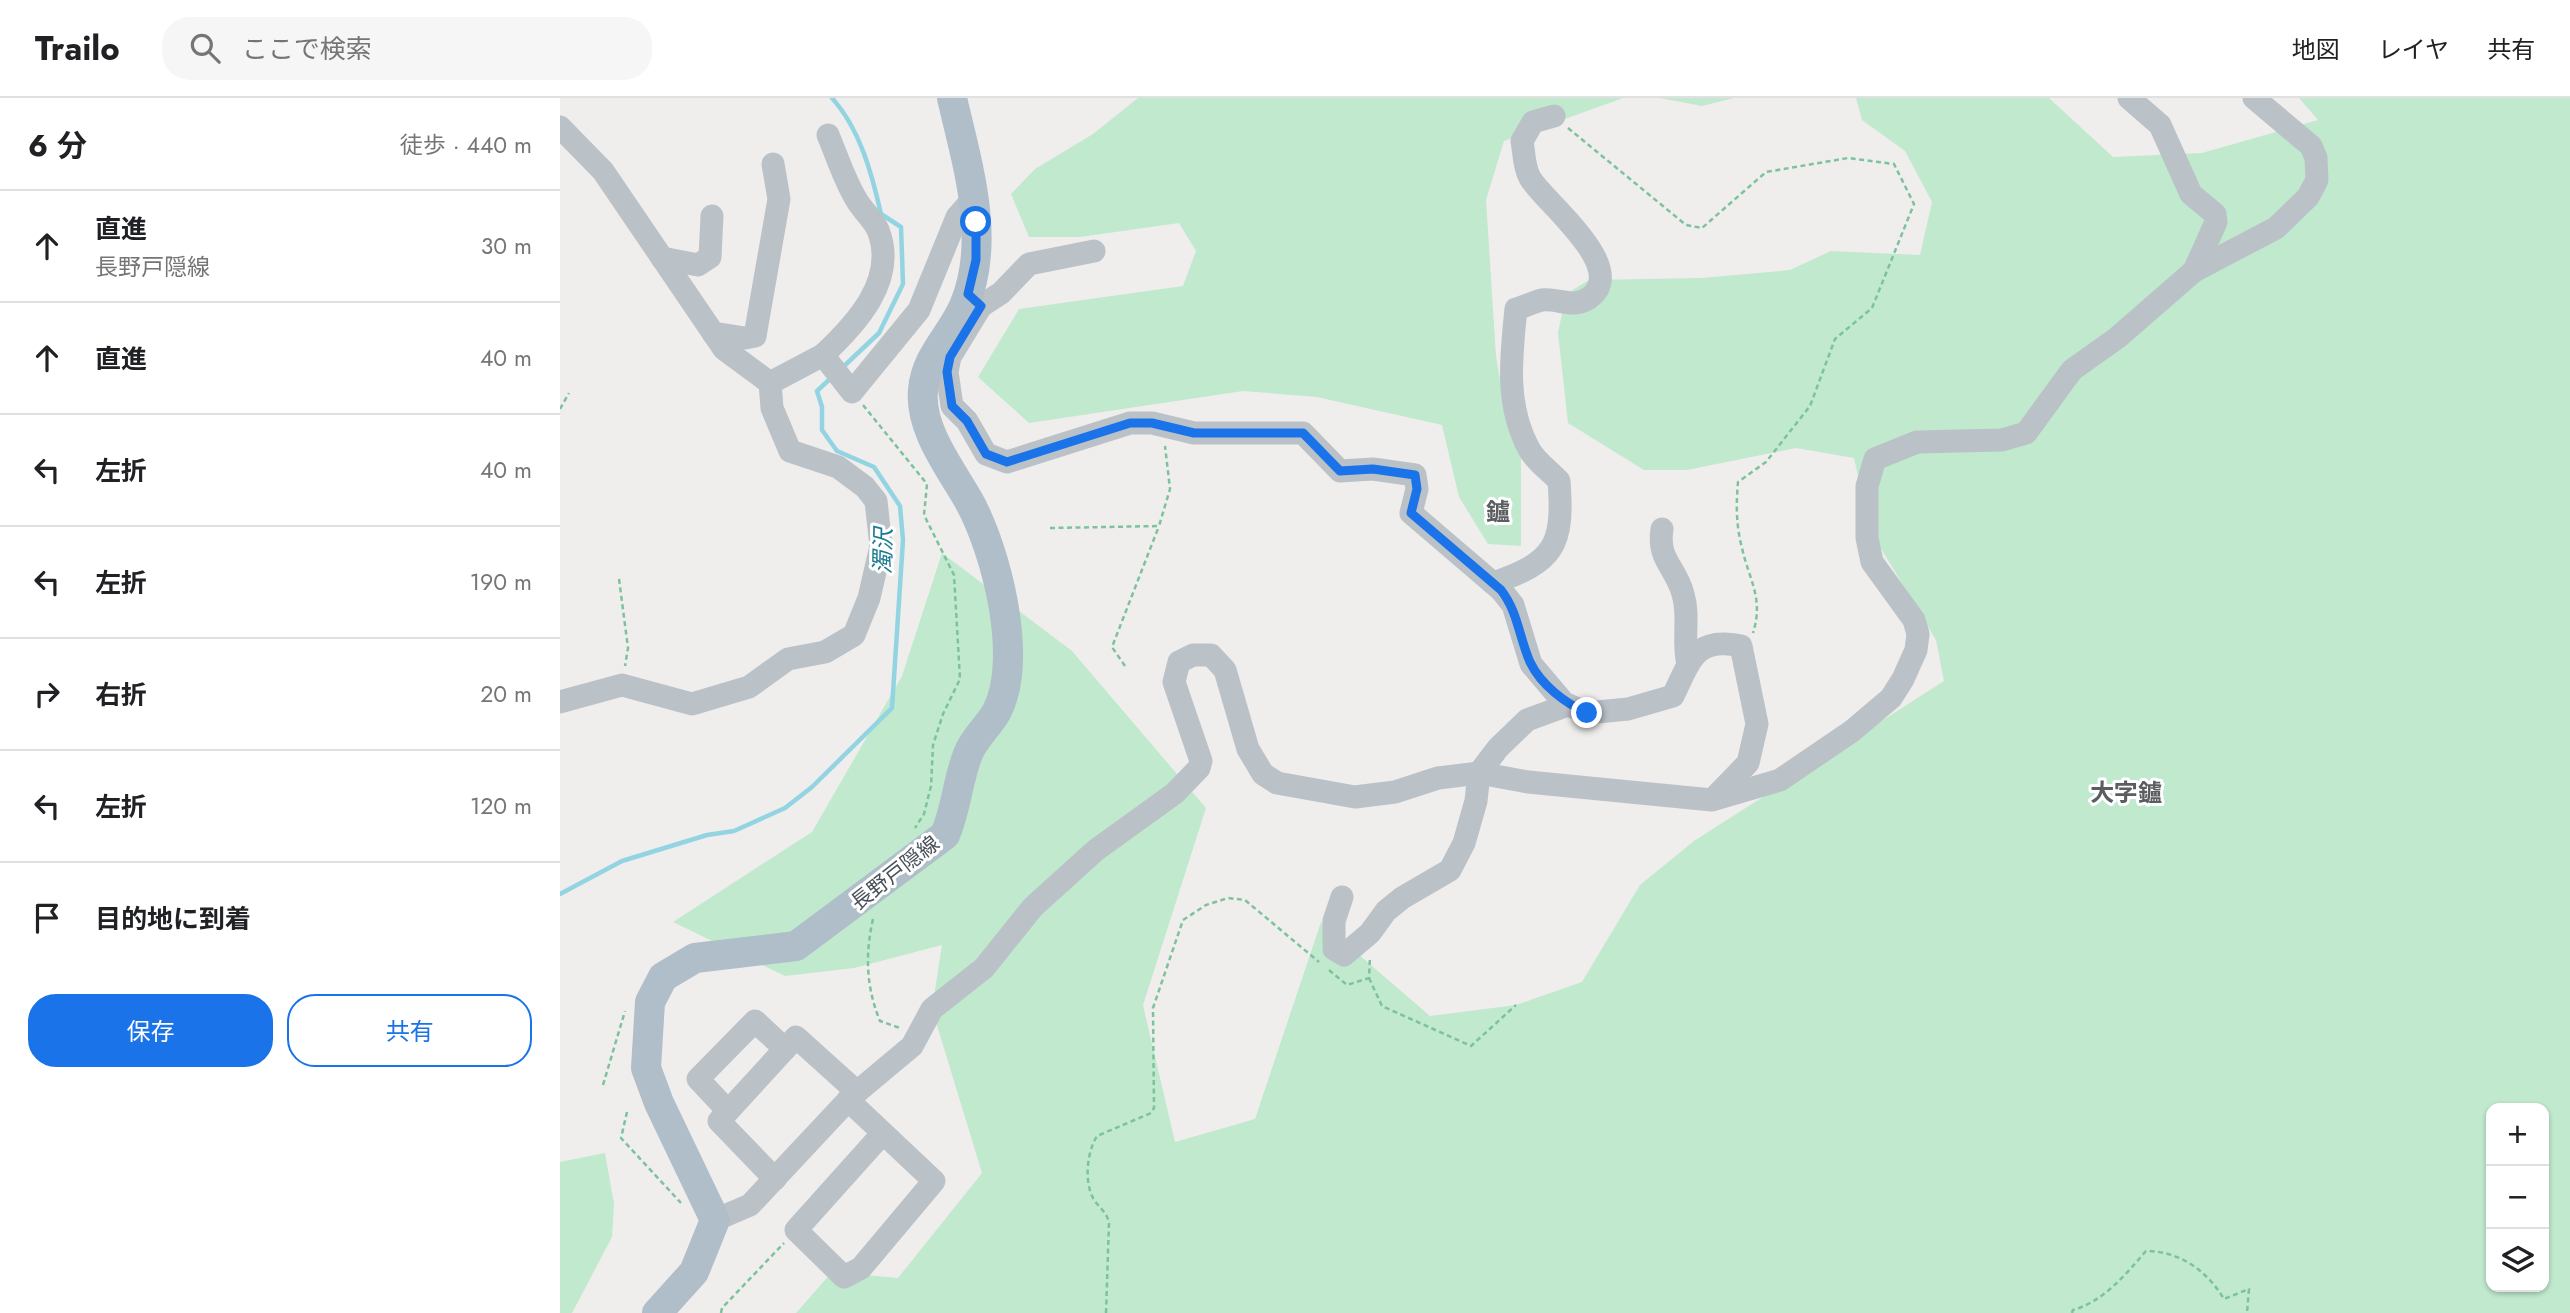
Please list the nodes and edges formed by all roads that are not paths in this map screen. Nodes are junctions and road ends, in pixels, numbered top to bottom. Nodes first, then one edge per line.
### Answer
1 (952, 98) edge
2 (2129, 98) edge
3 (2254, 98) edge
4 (1554, 116) road end
5 (560, 127) edge
6 (828, 135) dead end
7 (773, 164) dead end
8 (973, 199) junction
9 (712, 216) dead end
10 (1094, 251) dead end
11 (663, 258) junction
12 (2194, 271) junction
13 (974, 300) junction
14 (713, 333) junction
15 (837, 373) junction
16 (770, 383) junction
17 (1662, 529) dead end
18 (1493, 583) junction
19 (1688, 664) junction
20 (560, 702) edge
21 (1568, 705) junction
22 (1479, 773) junction
23 (1712, 800) junction
24 (1342, 897) dead end
25 (785, 1049) junction
26 (852, 1096) junction
27 (728, 1111) junction
28 (883, 1133) junction
29 (775, 1179) junction
30 (715, 1220) junction
31 (657, 1313) edge

1 - 8 main road, 長野戸隠線
2 - 12 street
3 - 12 street
4 - 18 street
5 - 11 street
6 - 15 street
7 - 14 street
8 - 13 main road, 長野戸隠線
8 - 15 street
9 - 11 street
10 - 13 street
11 - 14 street
12 - 23 street
13 - 18 street
13 - 30 main road, 長野戸隠線
14 - 16 street
15 - 16 street
16 - 20 street
17 - 19 street
18 - 21 street
19 - 21 street
19 - 23 street
21 - 22 street
22 - 23 street
22 - 24 street
22 - 26 street
25 - 26 street
25 - 27 street
25 - 27 street
26 - 28 street
26 - 29 street
27 - 29 street
28 - 28 street
29 - 30 street
30 - 31 main road

